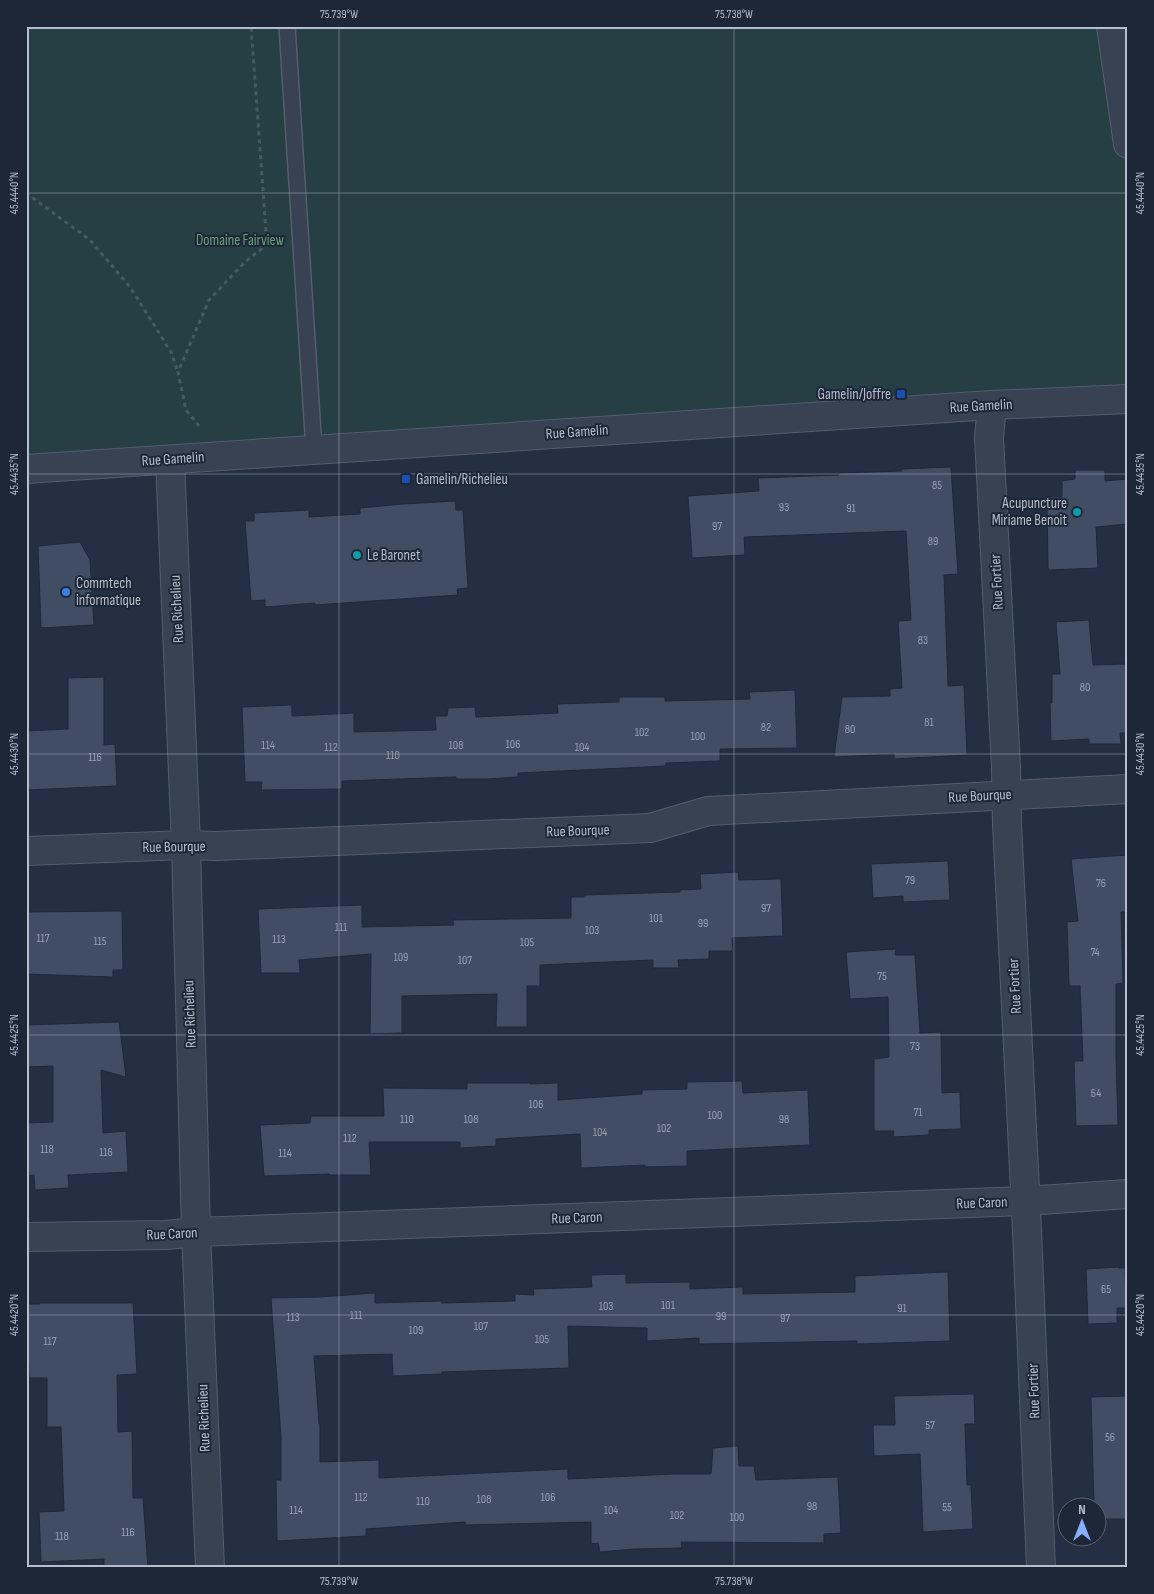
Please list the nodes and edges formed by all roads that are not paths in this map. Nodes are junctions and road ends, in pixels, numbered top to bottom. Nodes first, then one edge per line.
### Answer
1 (287, 26) edge
2 (1111, 26) edge
3 (1128, 144) edge
4 (1128, 399) edge
5 (992, 405) junction
6 (314, 450) junction
7 (170, 460) junction
8 (26, 469) edge
9 (1128, 788) edge
10 (1007, 795) junction
11 (186, 845) junction
12 (26, 851) edge
13 (1128, 1194) edge
14 (1026, 1201) junction
15 (196, 1232) junction
16 (26, 1237) edge
17 (210, 1568) edge
18 (1041, 1568) edge

1 - 6 lane
2 - 3 street
4 - 5 street, Rue Gamelin
5 - 6 street, Rue Gamelin
5 - 10 street, Rue Fortier
6 - 7 street, Rue Gamelin
7 - 8 street, Rue Gamelin
7 - 11 street, Rue Richelieu
9 - 10 street, Rue Bourque
10 - 11 street, Rue Bourque
10 - 14 street, Rue Fortier
11 - 12 street, Rue Bourque
11 - 15 street, Rue Richelieu
13 - 14 street, Rue Caron
14 - 15 street, Rue Caron
14 - 18 street, Rue Fortier
15 - 16 street, Rue Caron
15 - 17 street, Rue Richelieu

